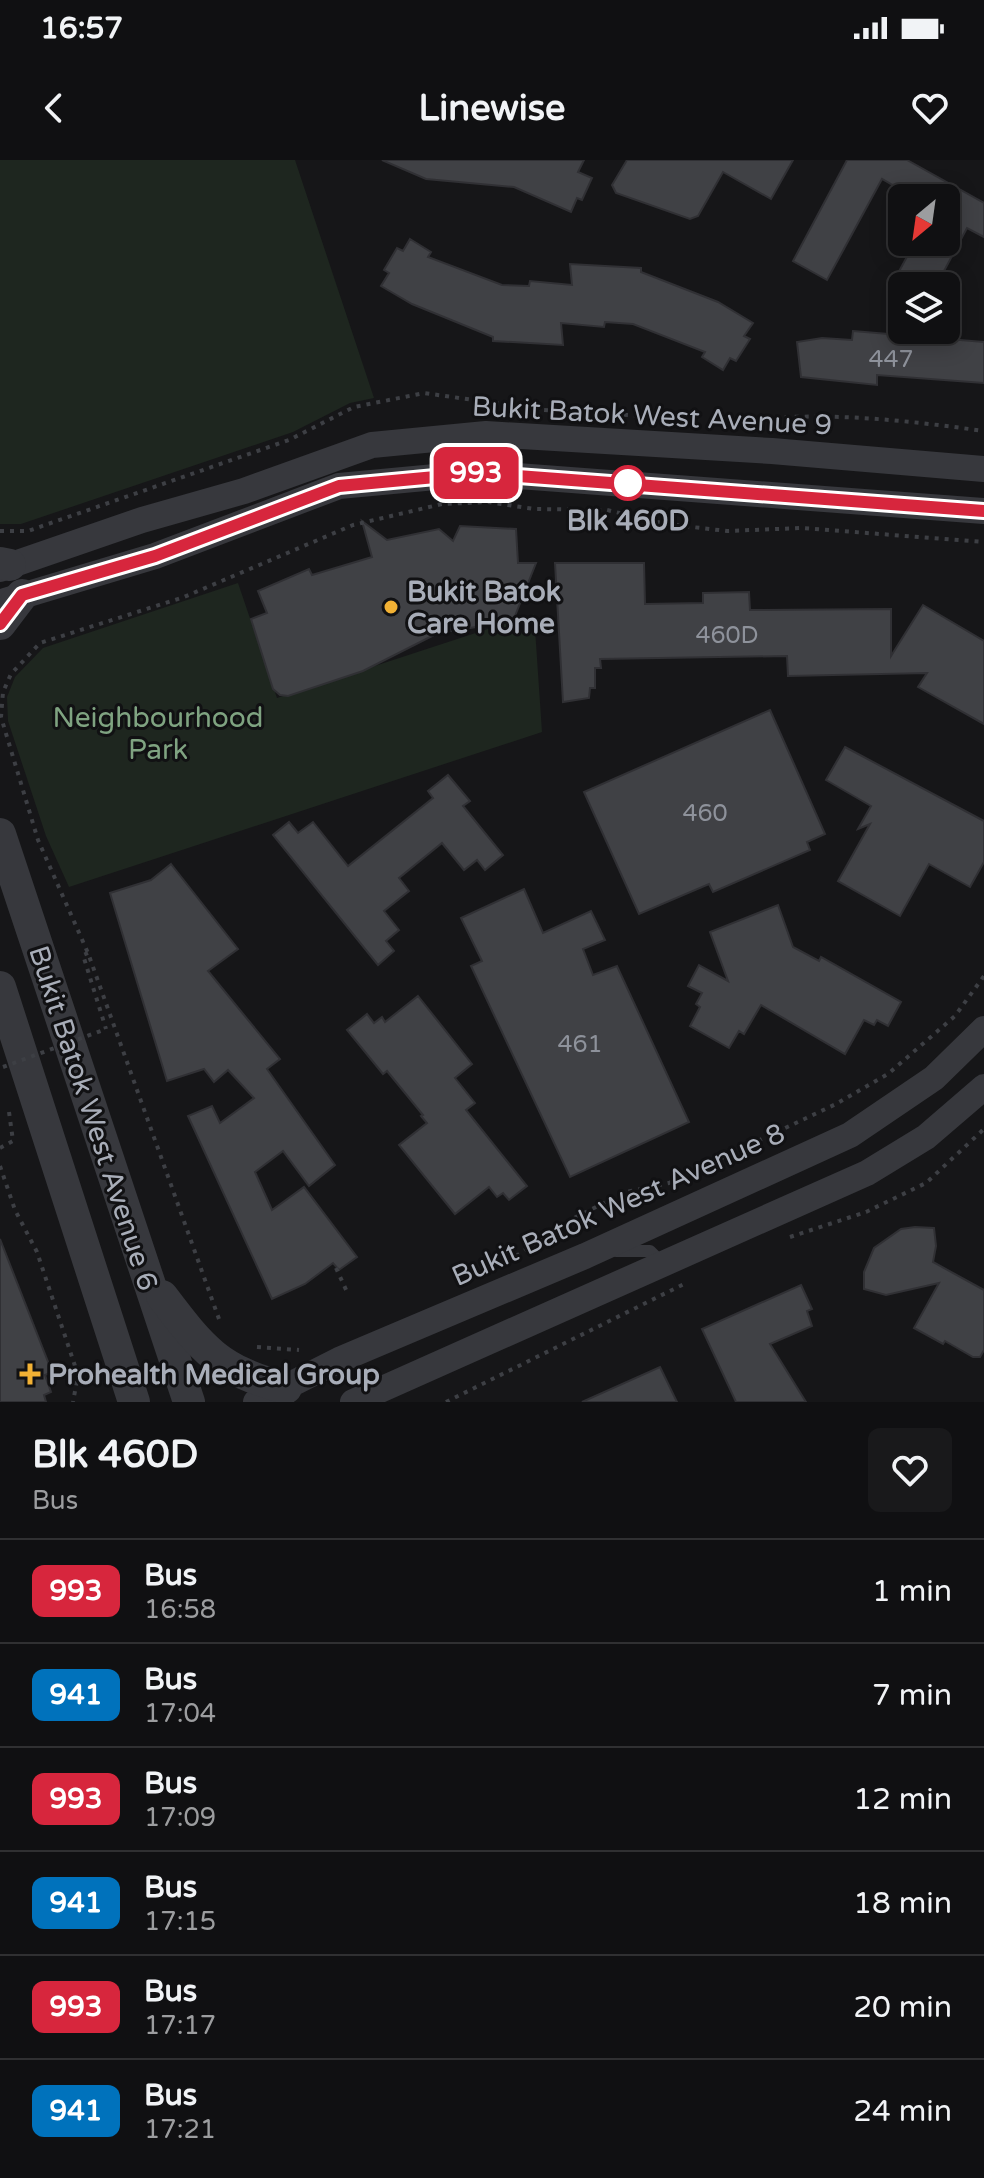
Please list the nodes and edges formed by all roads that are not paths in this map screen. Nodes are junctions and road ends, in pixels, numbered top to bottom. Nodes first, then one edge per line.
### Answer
1 (980, 468) edge
2 (984, 511) edge
3 (6, 579) edge
4 (0, 624) edge
5 (0, 834) edge
6 (0, 987) edge
7 (984, 1029) edge
8 (984, 1087) edge
9 (585, 1256) junction
10 (664, 1265) junction
11 (143, 1272) junction
12 (116, 1348) junction
13 (286, 1388) junction
14 (110, 1402) edge
15 (134, 1402) edge
16 (189, 1402) edge
17 (256, 1402) edge
18 (353, 1402) edge

1 - 3 street, Bukit Batok West Avenue 9
2 - 3 street
3 - 4 street
5 - 11 street, Bukit Batok West Avenue 6
6 - 12 street, Bukit Batok West Avenue 6
7 - 9 street, Bukit Batok West Avenue 8
8 - 10 street
9 - 10 lane
9 - 13 street, Bukit Batok West Avenue 8
10 - 18 street
11 - 13 street
11 - 16 street, Bukit Batok West Avenue 6
12 - 14 street
12 - 15 street, Bukit Batok West Avenue 6
13 - 17 street, Bukit Batok West Avenue 8

